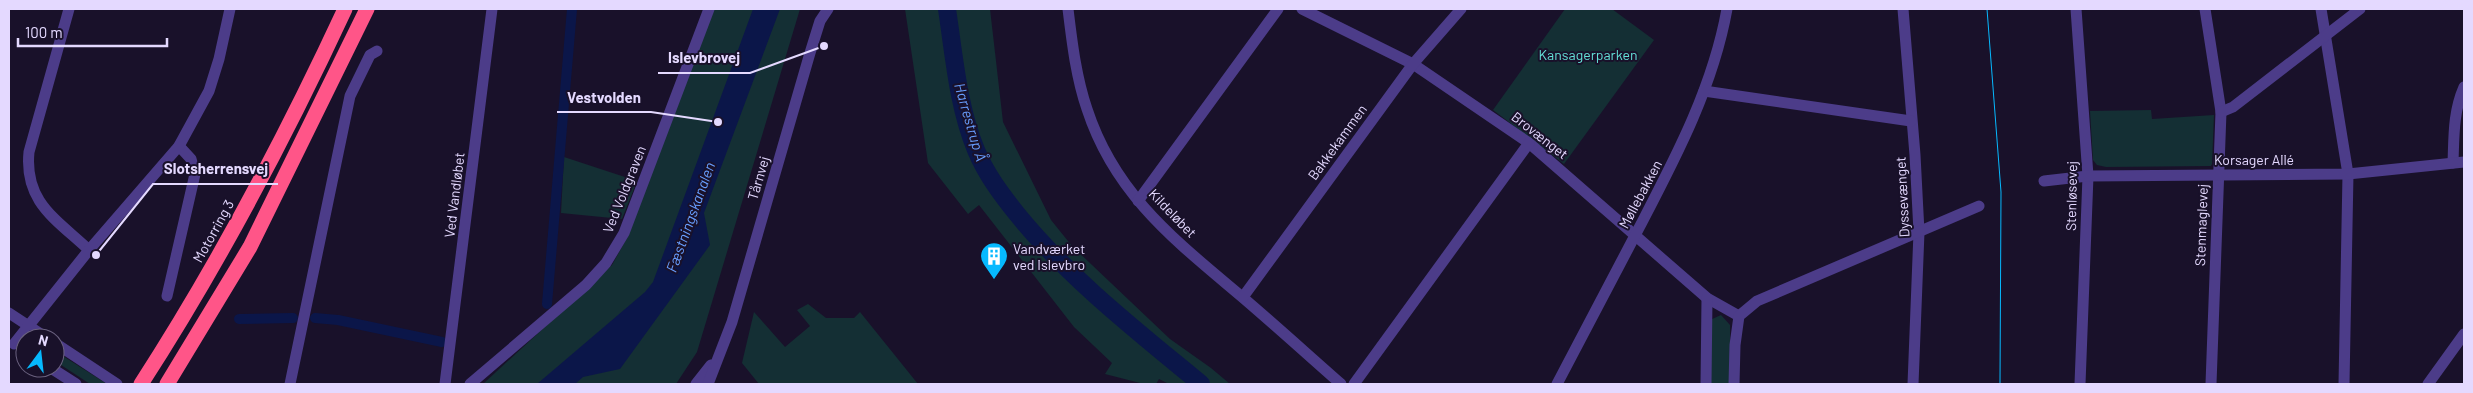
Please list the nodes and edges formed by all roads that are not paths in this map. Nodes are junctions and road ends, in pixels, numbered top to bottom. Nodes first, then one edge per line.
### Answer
1 (68, 9) edge
2 (230, 9) edge
3 (345, 9) edge
4 (367, 9) edge
5 (492, 9) edge
6 (709, 9) edge
7 (828, 9) edge
8 (1068, 9) edge
9 (1278, 9) edge
10 (1302, 9) edge
11 (1461, 9) edge
12 (1727, 9) edge
13 (1902, 9) edge
14 (2076, 9) edge
15 (2205, 9) edge
16 (2321, 9) edge
17 (2360, 9) edge
18 (2326, 34) junction
19 (377, 51) dead end
20 (1413, 64) junction
21 (2464, 87) edge
22 (1704, 91) junction
23 (2221, 112) junction
24 (1911, 120) junction
25 (1529, 143) junction
26 (179, 146) junction
27 (2459, 163) edge
28 (2348, 174) junction
29 (2218, 175) junction
30 (2088, 176) junction
31 (2044, 181) dead end
32 (1138, 201) junction
33 (1978, 206) dead end
34 (1919, 232) junction
35 (1635, 234) junction
36 (90, 250) junction
37 (167, 296) dead end
38 (1243, 297) junction
39 (1707, 298) junction
40 (9, 313) edge
41 (1738, 316) junction
42 (27, 325) junction
43 (32, 328) edge
44 (2464, 334) edge
45 (12, 342) edge
46 (65, 350) edge
47 (718, 355) junction
48 (65, 377) edge
49 (170, 379) edge
50 (76, 384) edge
51 (117, 384) edge
52 (141, 384) edge
53 (290, 384) edge
54 (446, 384) edge
55 (470, 384) edge
56 (696, 384) edge
57 (708, 384) edge
58 (1341, 384) edge
59 (1354, 384) edge
60 (1556, 384) edge
61 (1706, 384) edge
62 (1734, 384) edge
63 (1913, 384) edge
64 (2080, 384) edge
65 (2211, 384) edge
66 (2344, 384) edge
67 (2428, 384) edge

1 - 36 street
2 - 26 street
3 - 52 highway, Motorring 3
4 - 49 highway
5 - 54 street, Ved Vandløbet
6 - 55 street, Ved Voldgraven
7 - 47 street, Tårnvej
8 - 32 street, Kildeløbet
9 - 32 street
10 - 20 street, Brovænget
11 - 20 street, Bakkekammen
12 - 22 street, Møllebakken
13 - 24 street, Dyssevænget
14 - 30 street, Stenløsevej
15 - 23 street, Stenmaglevej
16 - 18 street
17 - 18 street
18 - 23 street
18 - 28 street
19 - 53 street
20 - 25 street, Brovænget
20 - 38 street, Bakkekammen
21 - 27 street
22 - 24 street
22 - 35 street, Møllebakken
23 - 29 street, Stenmaglevej
24 - 34 street, Dyssevænget
25 - 35 street, Brovænget
25 - 59 street
26 - 36 street
26 - 37 street
27 - 28 street, Korsager Allé
28 - 29 street, Korsager Allé
28 - 66 street
29 - 30 street, Korsager Allé
29 - 65 street, Stenmaglevej
30 - 31 street, Korsager Allé
30 - 64 street, Stenløsevej
32 - 38 street, Kildeløbet
33 - 34 street
34 - 41 street
34 - 63 street, Dyssevænget
35 - 39 street, Brovænget
35 - 60 street, Møllebakken
36 - 42 street
38 - 58 street, Kildeløbet
39 - 41 street, Brovænget
39 - 61 street
40 - 42 street
41 - 62 street
42 - 43 street
42 - 45 street
44 - 67 street
46 - 51 street
47 - 56 street, Tårnvej
47 - 57 street, Tårnvej
48 - 50 street

